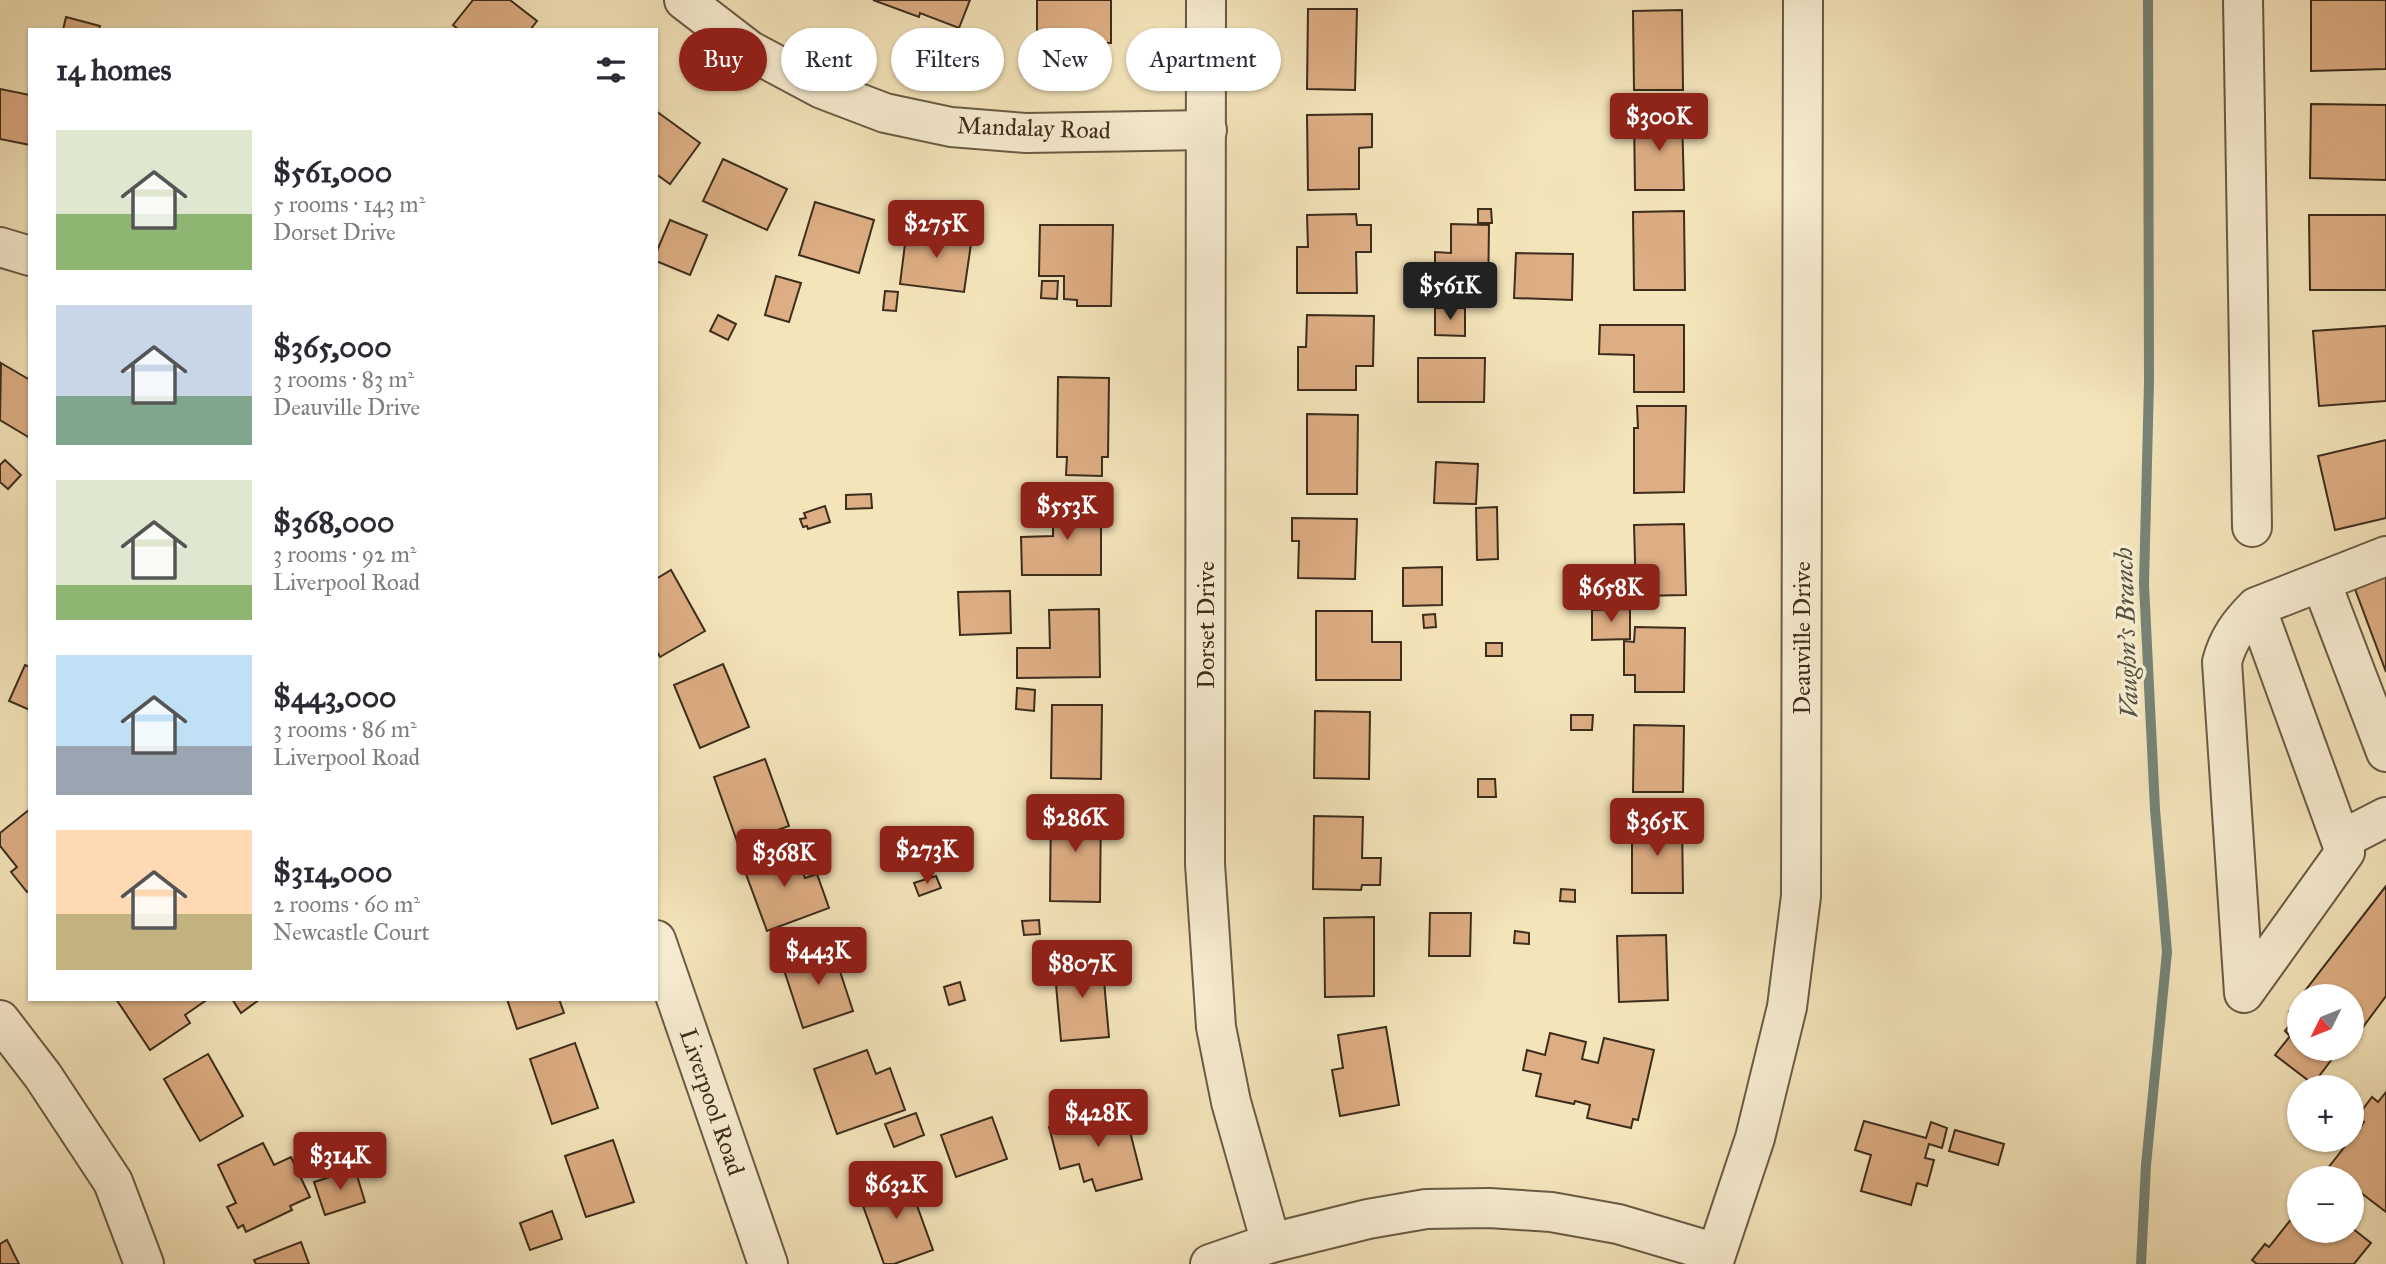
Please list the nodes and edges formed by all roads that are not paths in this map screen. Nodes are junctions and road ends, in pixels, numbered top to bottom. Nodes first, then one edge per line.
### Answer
1 (684, 0) edge
2 (1206, 0) edge
3 (1803, 0) edge
4 (2243, 0) edge
5 (1207, 130) junction
6 (0, 247) edge
7 (28, 256) edge
8 (2252, 527) dead end
9 (2386, 556) edge
10 (2321, 582) junction
11 (2256, 607) junction
12 (2386, 752) edge
13 (2386, 817) edge
14 (2341, 840) junction
15 (658, 946) edge
16 (0, 1020) edge
17 (1271, 1242) junction
18 (1714, 1258) edge
19 (144, 1264) edge
20 (768, 1264) edge
21 (1210, 1264) edge

1 - 5 street, Mandalay Road
2 - 5 street, Dorset Drive
3 - 18 street, Deauville Drive
4 - 8 street
5 - 17 street, Dorset Drive
6 - 7 street
9 - 10 street
10 - 11 street
10 - 12 street
11 - 14 street
11 - 14 street
13 - 14 street
15 - 20 street, Liverpool Road
16 - 19 street
17 - 18 street
17 - 21 street

